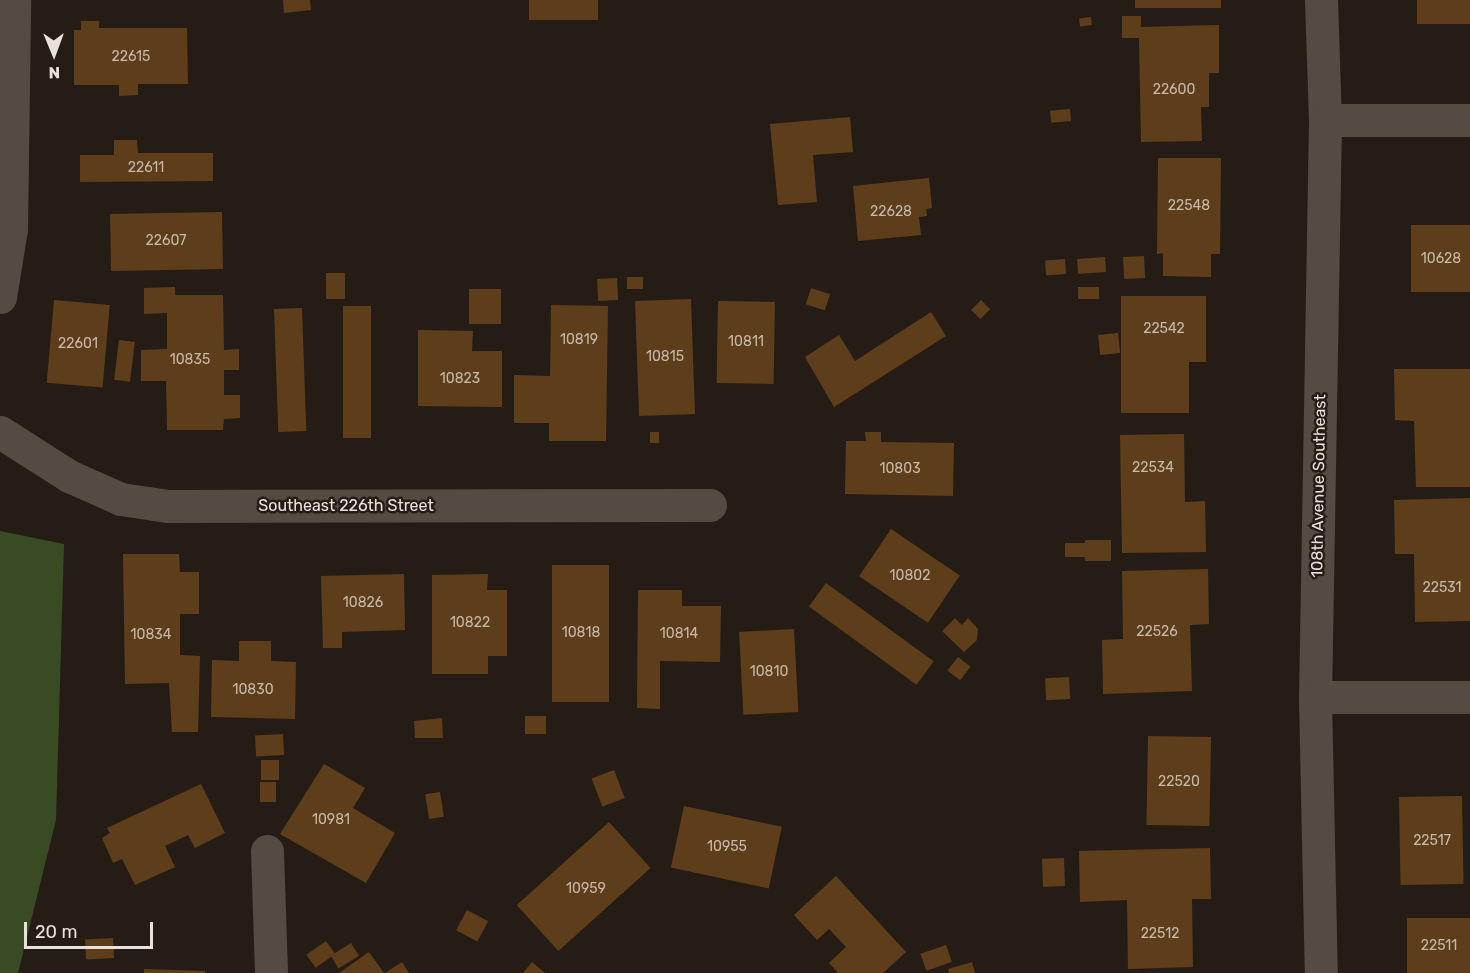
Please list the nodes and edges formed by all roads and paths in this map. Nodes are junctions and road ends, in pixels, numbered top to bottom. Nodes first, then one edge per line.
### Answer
1 (14, 0) edge
2 (1321, 0) edge
3 (1325, 120) junction
4 (1470, 120) edge
5 (0, 297) edge
6 (0, 432) edge
7 (710, 505) dead end
8 (1315, 697) junction
9 (1470, 697) edge
10 (267, 851) dead end
11 (271, 973) edge
12 (1321, 973) edge

1 - 5 street
2 - 3 street, 108th Avenue Southeast
3 - 4 street
3 - 8 street, 108th Avenue Southeast
6 - 7 street, Southeast 226th Street
8 - 9 street
8 - 12 street, 108th Avenue Southeast
10 - 11 street

